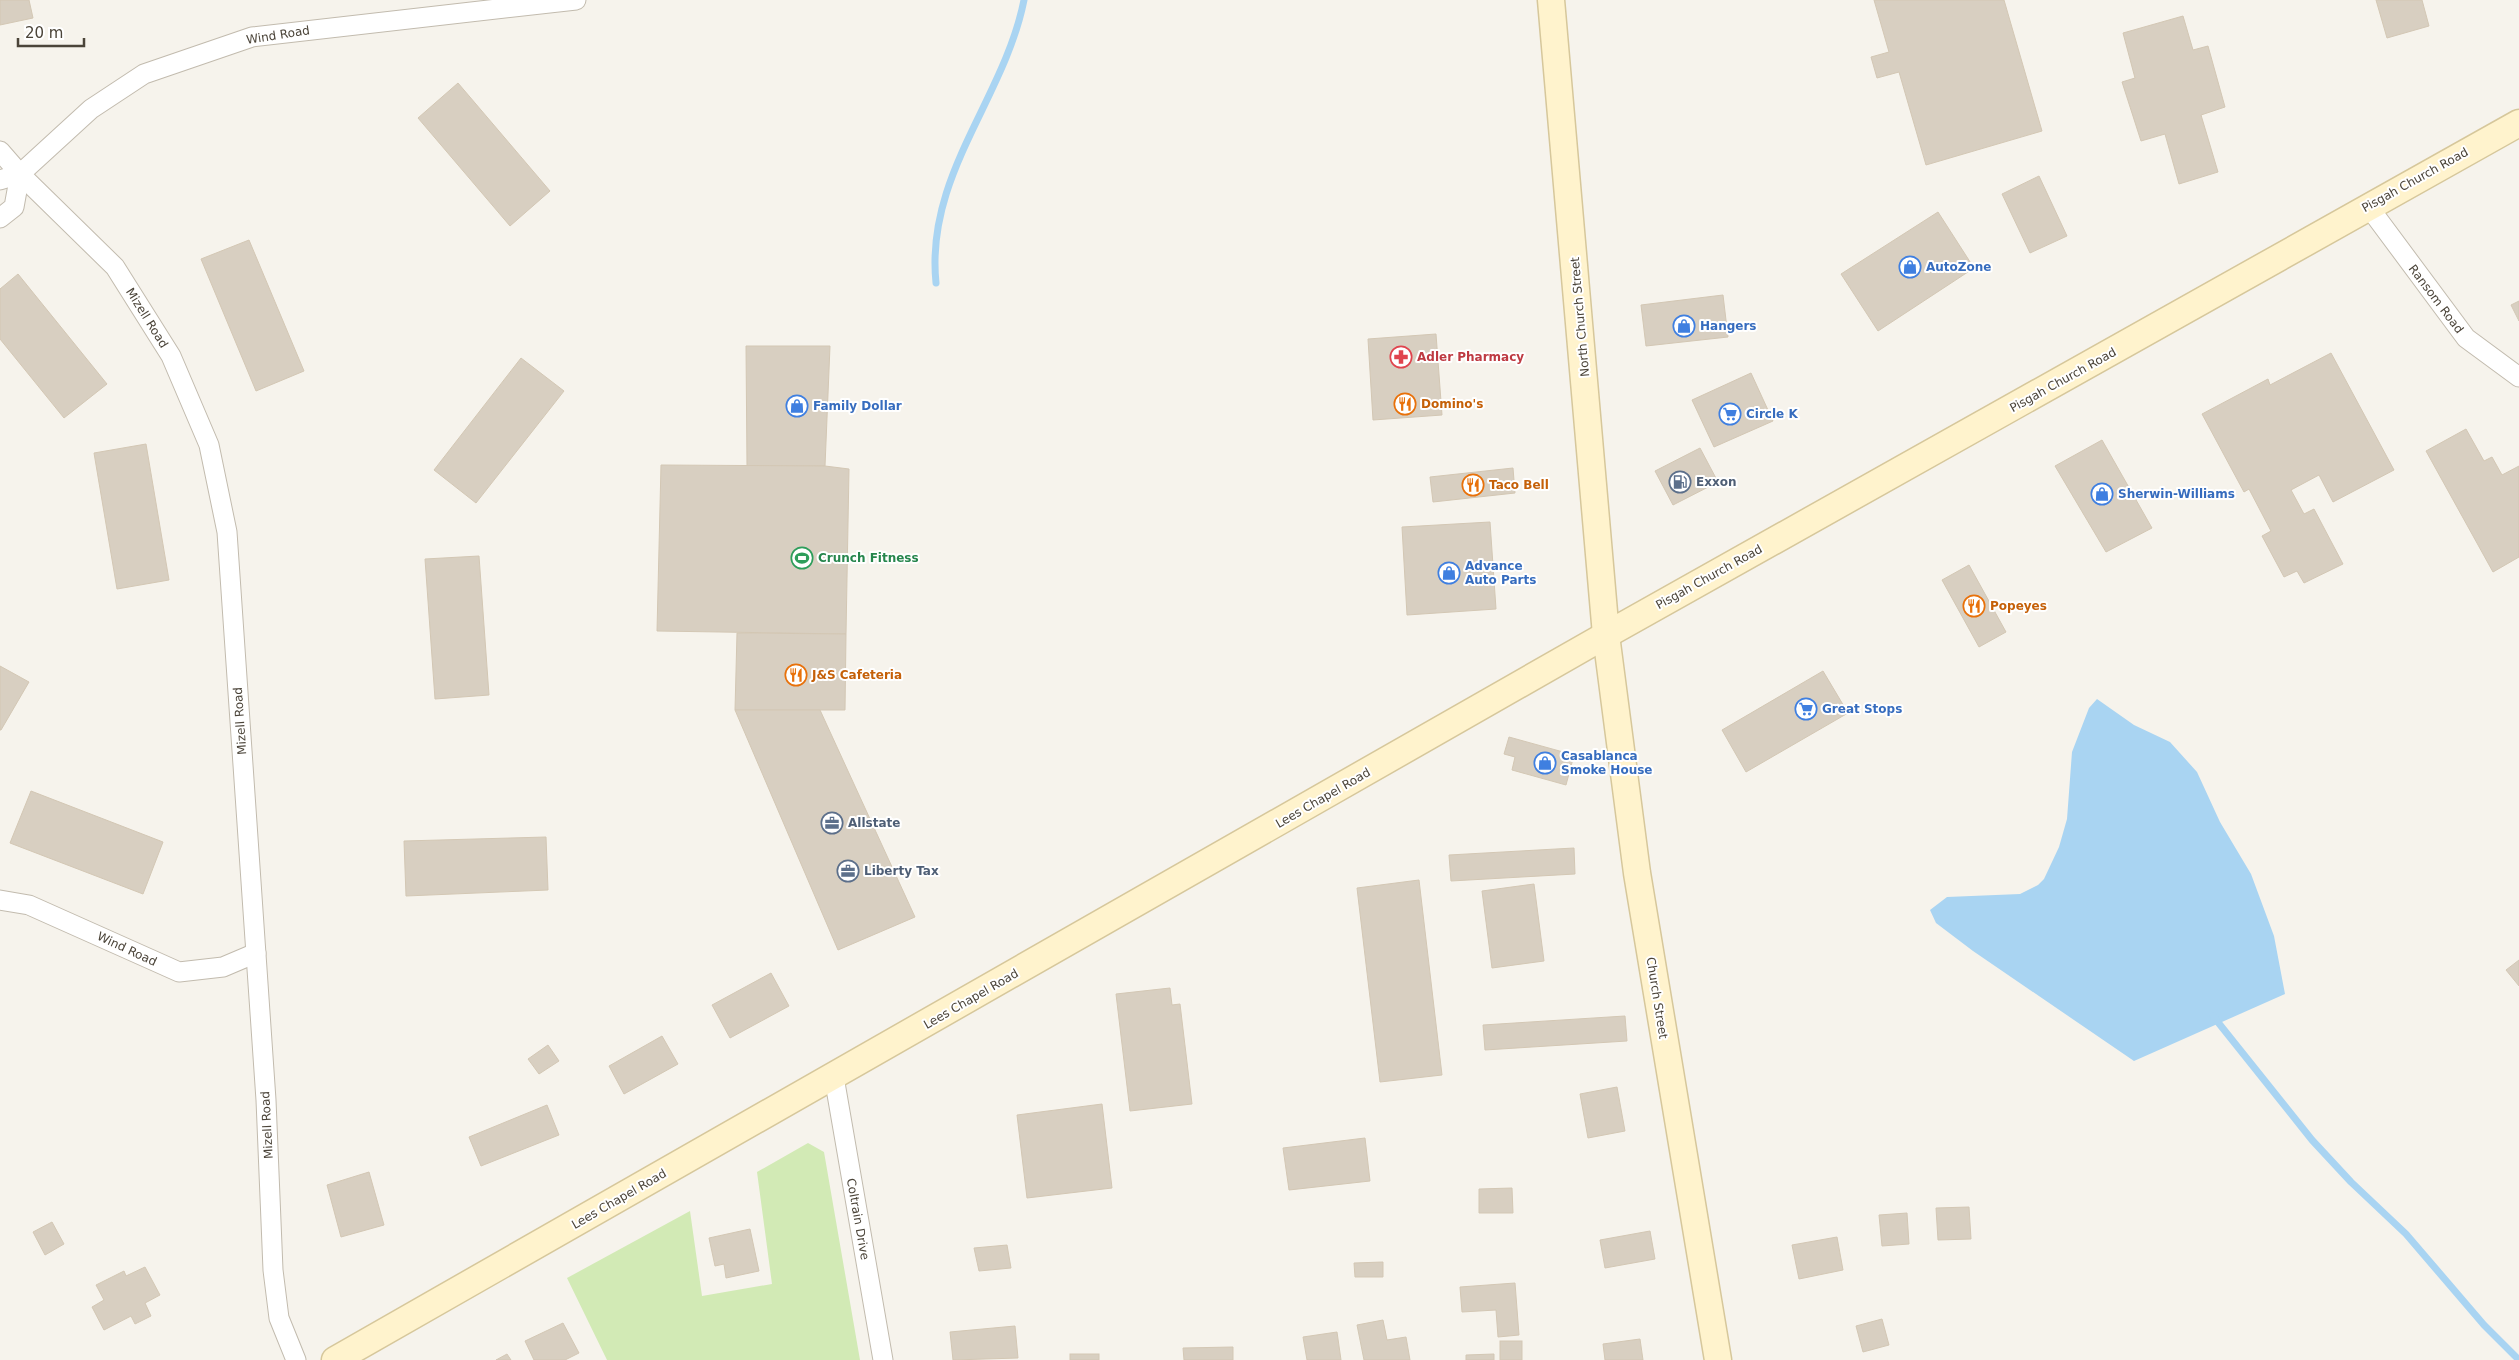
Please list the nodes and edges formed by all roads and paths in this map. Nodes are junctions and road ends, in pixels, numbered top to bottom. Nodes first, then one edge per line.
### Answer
1 (576, 0) edge
2 (1551, 0) edge
3 (2519, 123) edge
4 (0, 151) edge
5 (20, 174) junction
6 (0, 180) edge
7 (2368, 206) junction
8 (0, 218) edge
9 (2519, 377) edge
10 (1606, 635) junction
11 (0, 900) edge
12 (256, 953) junction
13 (834, 1078) junction
14 (296, 1360) edge
15 (335, 1360) edge
16 (883, 1360) edge
17 (1718, 1360) edge

1 - 5 street, Wind Road
2 - 10 main road, North Church Street
3 - 7 main road, Pisgah Church Road
4 - 5 street, Mizell Road
5 - 6 street, Wind Road
5 - 8 street
5 - 12 street, Mizell Road
7 - 9 street, Ransom Road
7 - 10 main road, Pisgah Church Road
10 - 13 main road, Lees Chapel Road
10 - 17 main road, Church Street
11 - 12 street, Wind Road
12 - 14 street, Mizell Road
13 - 15 main road, Lees Chapel Road
13 - 16 street, Coltrain Drive

